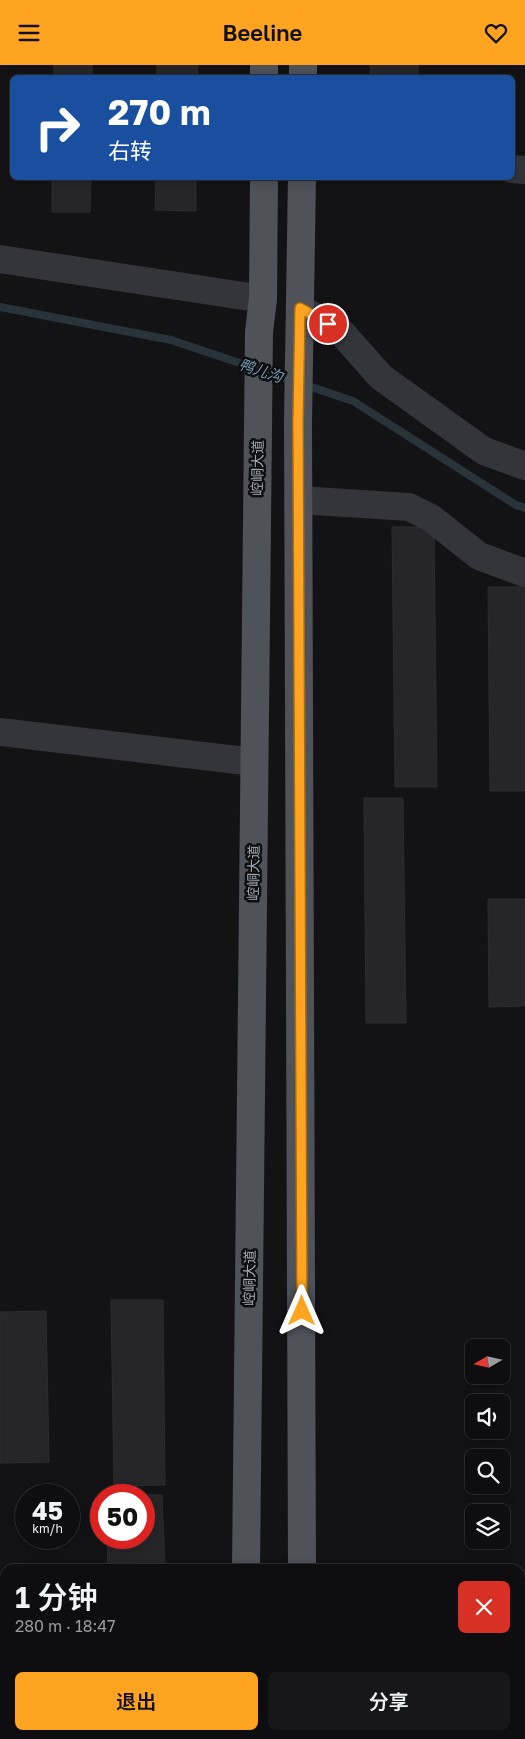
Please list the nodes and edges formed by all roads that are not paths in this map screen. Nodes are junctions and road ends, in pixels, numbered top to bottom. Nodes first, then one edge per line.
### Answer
1 (264, 180) edge
2 (302, 180) edge
3 (0, 259) edge
4 (263, 299) junction
5 (300, 321) junction
6 (525, 466) edge
7 (299, 500) junction
8 (525, 573) edge
9 (0, 732) edge
10 (254, 762) junction
11 (246, 1564) edge
12 (302, 1564) edge

1 - 4 main road, 崆峒大道
2 - 5 main road
3 - 4 street
4 - 10 main road, 崆峒大道
5 - 6 street
5 - 7 main road
7 - 8 street
7 - 12 main road
9 - 10 street
10 - 11 main road, 崆峒大道

